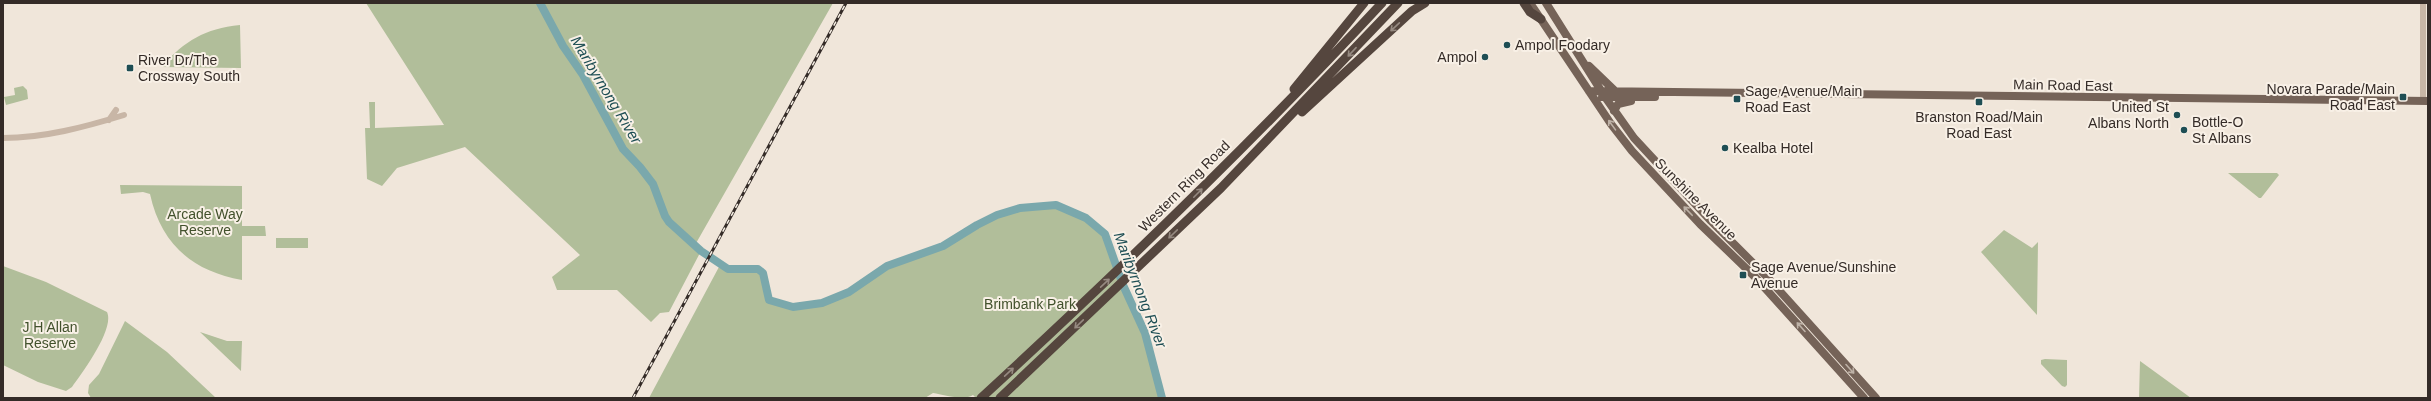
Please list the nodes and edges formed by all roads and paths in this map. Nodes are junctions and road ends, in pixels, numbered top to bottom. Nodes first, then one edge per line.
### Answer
1 (1364, 3) edge
2 (1382, 3) edge
3 (1398, 3) edge
4 (1425, 3) edge
5 (1524, 3) edge
6 (1530, 3) edge
7 (1546, 3) edge
8 (2423, 3) edge
9 (1540, 19) junction
10 (1580, 57) junction
11 (1615, 91) junction
12 (1591, 94) junction
13 (1603, 94) junction
14 (1697, 94) junction
15 (1662, 96) junction
16 (2426, 101) edge
17 (116, 110) dead end
18 (1614, 111) junction
19 (1275, 114) junction
20 (124, 115) dead end
21 (1293, 117) junction
22 (108, 122) junction
23 (3, 138) edge
24 (1704, 214) junction
25 (1729, 251) junction
26 (1815, 330) junction
27 (1843, 375) junction
28 (980, 398) edge
29 (1000, 398) edge
30 (1864, 398) edge
31 (1876, 398) edge

1 - 19 highway
2 - 19 highway, Western Ring Road
3 -> 21 highway
4 -> 21 highway
5 - 9 highway
6 - 9 main road, Sunshine Avenue
7 - 10 main road, Sunshine Avenue
8 - 16 street
9 - 12 main road, Sunshine Avenue
10 - 11 main road
10 - 13 main road, Sunshine Avenue
11 - 13 main road, Main Road East
11 - 14 main road, Main Road East
12 - 13 main road, Main Road East
25 -> 12 main road, Sunshine Avenue
13 - 15 main road, Main Road East
13 - 18 main road, Sunshine Avenue
14 - 15 main road, Main Road East
14 - 16 main road, Main Road East
15 - 18 main road
17 - 22 street
18 - 24 main road, Sunshine Avenue
28 -> 19 highway, Western Ring Road
20 - 22 street
21 -> 29 highway, Western Ring Road
22 - 23 street
24 - 25 main road
24 - 26 main road, Sunshine Avenue
27 -> 25 main road, Sunshine Avenue
26 - 27 main road
26 -> 31 main road, Sunshine Avenue
27 - 30 main road, Sunshine Avenue

